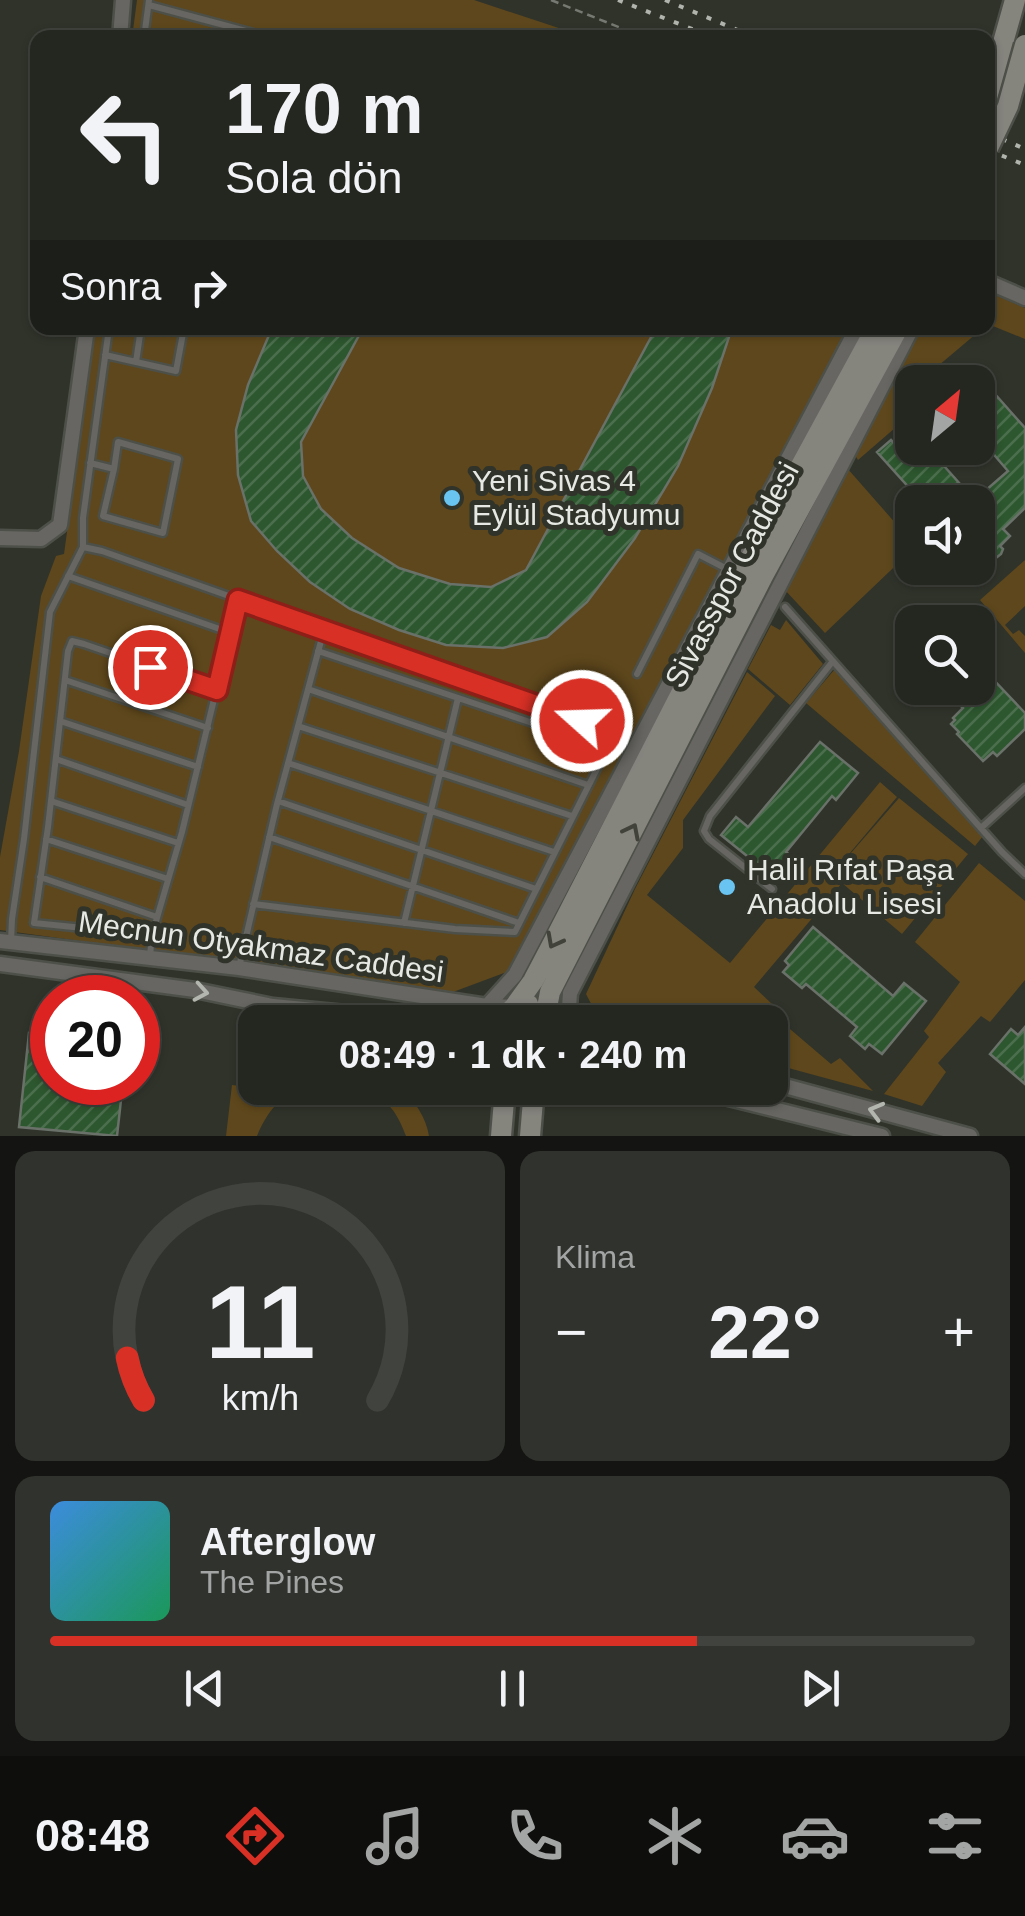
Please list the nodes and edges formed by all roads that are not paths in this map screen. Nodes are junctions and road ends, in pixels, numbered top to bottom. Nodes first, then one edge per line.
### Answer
1 (123, 0) edge
2 (1014, 0) edge
3 (149, 3) edge
4 (121, 30) edge
5 (145, 30) edge
6 (244, 30) edge
7 (1025, 46) edge
8 (995, 70) edge
9 (995, 133) edge
10 (995, 285) edge
11 (1025, 298) edge
12 (87, 335) edge
13 (108, 335) edge
14 (140, 335) edge
15 (183, 335) edge
16 (852, 335) edge
17 (872, 335) edge
18 (894, 335) edge
19 (908, 335) edge
20 (106, 355) junction
21 (136, 362) junction
22 (90, 463) junction
23 (114, 469) junction
24 (0, 538) edge
25 (84, 547) junction
26 (728, 569) junction
27 (68, 576) junction
28 (238, 600) junction
29 (785, 607) dead end
30 (324, 630) junction
31 (230, 633) junction
32 (318, 651) junction
33 (833, 661) junction
34 (636, 674) dead end
35 (65, 680) junction
36 (217, 690) junction
37 (308, 690) junction
38 (458, 698) junction
39 (60, 721) junction
40 (298, 726) junction
41 (208, 728) junction
42 (448, 736) junction
43 (607, 748) junction
44 (56, 759) junction
45 (288, 763) junction
46 (198, 767) junction
47 (439, 773) junction
48 (588, 785) junction
49 (1025, 788) edge
50 (51, 801) junction
51 (278, 801) junction
52 (188, 804) junction
53 (430, 810) junction
54 (572, 816) junction
55 (981, 828) junction
56 (270, 837) junction
57 (46, 839) junction
58 (178, 844) junction
59 (420, 849) junction
60 (554, 852) junction
61 (1025, 874) edge
62 (40, 877) junction
63 (168, 879) junction
64 (411, 885) junction
65 (772, 888) dead end
66 (536, 889) junction
67 (253, 904) junction
68 (157, 918) junction
69 (404, 922) junction
70 (519, 923) junction
71 (152, 934) junction
72 (6, 941) edge
73 (149, 958) junction
74 (0, 964) edge
75 (239, 968) junction
76 (268, 1005) edge
77 (480, 1005) edge
78 (487, 1005) edge
79 (516, 1005) edge
80 (552, 1005) edge
81 (563, 1005) edge
82 (788, 1087) edge
83 (504, 1105) edge
84 (533, 1105) edge
85 (757, 1105) edge
86 (501, 1136) edge
87 (530, 1136) edge
88 (882, 1136) edge
89 (970, 1136) edge

1 - 4 street
2 - 8 street
3 - 5 lane
3 - 6 lane
7 - 9 street, bridge
10 - 11 street
12 - 24 street
13 - 20 lane
14 - 21 lane
15 - 21 lane
16 - 26 street
17 -> 79 street, Sivasspor Caddesi
80 -> 18 street, Sivasspor Caddesi
19 - 81 street
20 - 21 lane
20 - 22 lane
22 - 23 lane
22 - 25 lane
23 - 23 lane
25 - 27 lane
25 - 28 lane
26 - 34 lane
26 - 78 street
27 - 31 lane
27 - 72 lane
28 - 30 lane
28 - 31 lane
29 - 33 lane
30 - 32 lane
30 - 43 lane
31 - 36 lane
32 - 37 lane
32 - 38 lane
33 - 55 lane
33 - 65 lane
35 - 36 lane
35 - 39 lane
35 - 41 lane
36 - 41 lane
37 - 40 lane
37 - 42 lane
38 - 42 lane
38 - 43 lane
39 - 44 lane
39 - 46 lane
40 - 45 lane
40 - 47 lane
41 - 46 lane
42 - 47 lane
42 - 48 lane
43 - 48 lane
44 - 50 lane
44 - 52 lane
45 - 51 lane
45 - 53 lane
46 - 52 lane
47 - 53 lane
47 - 54 lane
48 - 54 lane
49 - 55 lane
50 - 57 lane
50 - 58 lane
51 - 56 lane
51 - 59 lane
52 - 58 lane
53 - 59 lane
53 - 60 lane
54 - 60 lane
55 - 61 lane
56 - 64 lane
56 - 67 lane
57 - 62 lane
57 - 63 lane
58 - 63 lane
59 - 64 lane
59 - 66 lane
60 - 66 lane
62 - 68 lane
62 - 71 lane
63 - 68 lane
64 - 69 lane
64 - 70 lane
66 - 70 lane
67 - 69 lane
67 - 75 lane
68 - 71 lane
69 - 70 lane
71 - 73 lane
72 - 73 street, Mecnun Otyakmaz Caddesi
73 - 75 street, Mecnun Otyakmaz Caddesi
74 -> 76 street, Mecnun Otyakmaz Caddesi
75 - 77 street, Mecnun Otyakmaz Caddesi
89 -> 82 street
83 - 86 street
84 - 87 street
85 - 88 street

